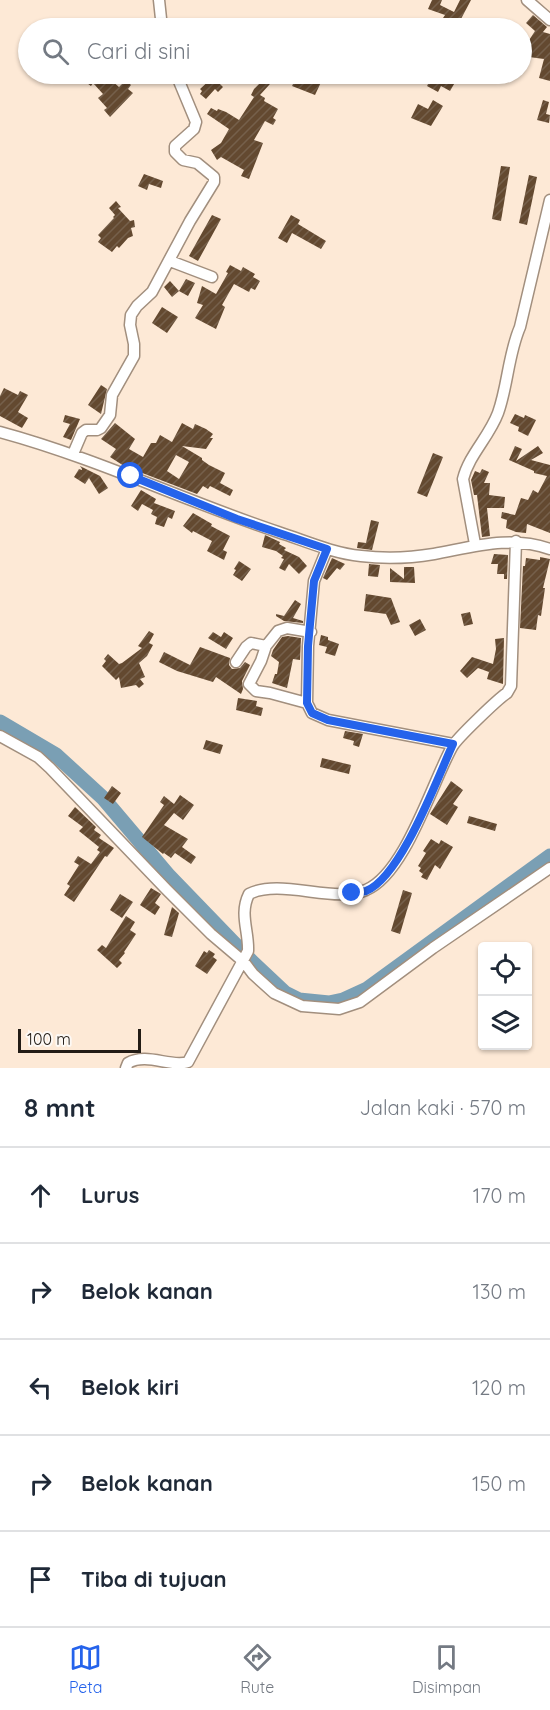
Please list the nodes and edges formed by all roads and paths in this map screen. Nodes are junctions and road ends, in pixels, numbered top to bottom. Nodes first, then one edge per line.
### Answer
1 (159, 0) edge
2 (527, 0) edge
3 (161, 18) edge
4 (550, 20) edge
5 (180, 84) edge
6 (550, 201) edge
7 (170, 261) junction
8 (212, 277) dead end
9 (0, 432) edge
10 (73, 454) junction
11 (516, 541) junction
12 (475, 544) junction
13 (327, 549) junction
14 (550, 549) edge
15 (311, 632) junction
16 (266, 646) junction
17 (236, 662) dead end
18 (307, 703) junction
19 (0, 736) edge
20 (453, 744) junction
21 (550, 868) edge
22 (246, 957) junction
23 (126, 1068) edge

1 - 3 street
2 - 4 street
5 - 7 street
6 - 12 street
7 - 8 street
7 - 10 street
9 - 10 street
10 - 13 street
11 - 12 street
11 - 14 street
11 - 20 street
12 - 13 street
13 - 15 street
15 - 16 street
15 - 18 street
16 - 17 street
16 - 18 street
18 - 20 street
19 - 22 street
20 - 22 street
21 - 22 street
22 - 23 street

